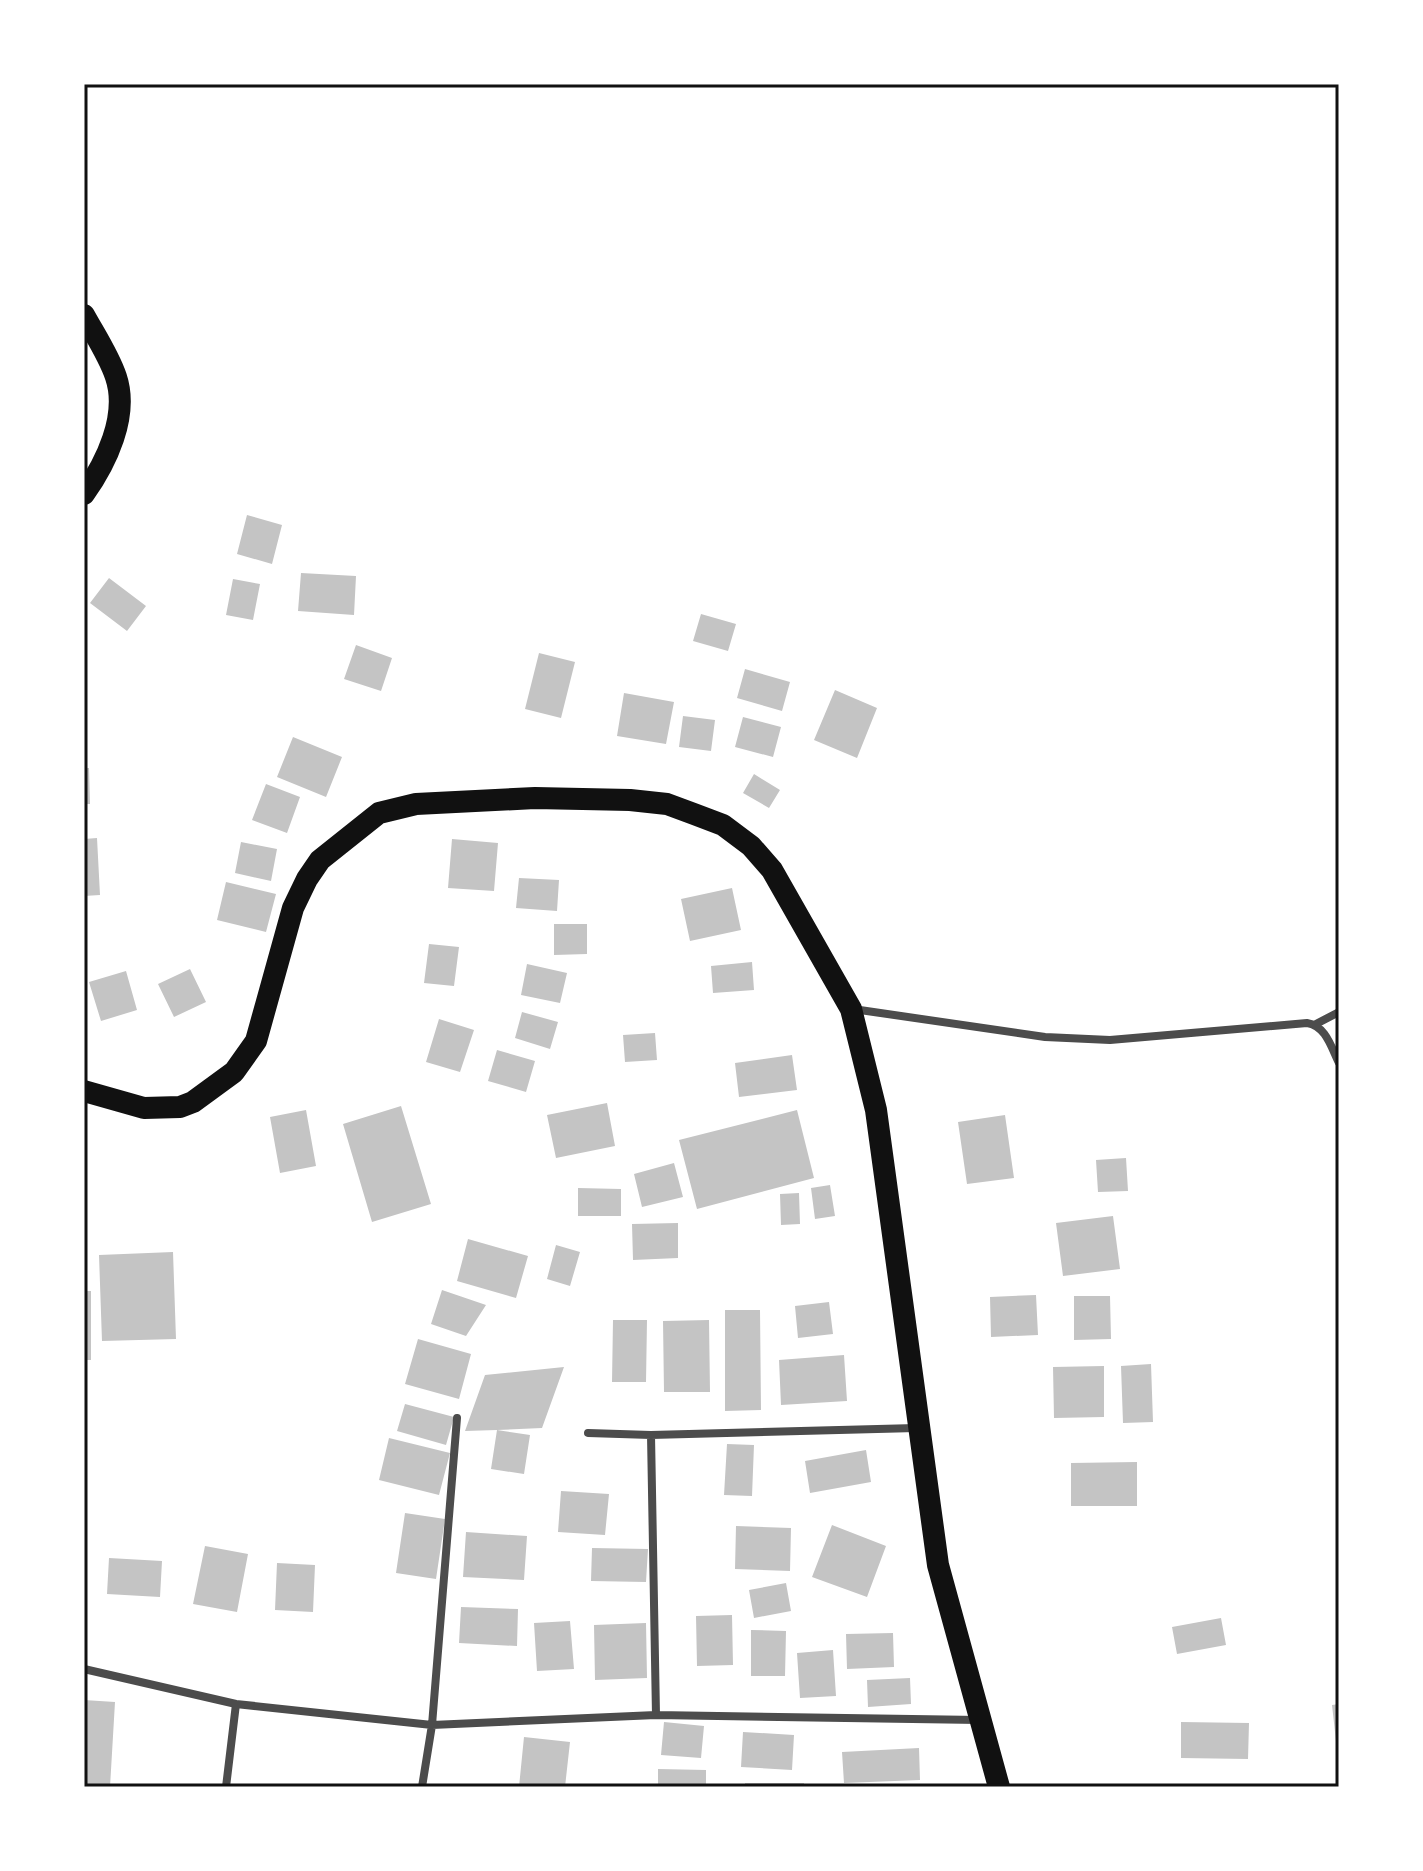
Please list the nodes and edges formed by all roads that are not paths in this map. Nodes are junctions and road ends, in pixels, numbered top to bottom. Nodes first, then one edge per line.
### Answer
1 (84, 315) edge
2 (84, 494) edge
3 (851, 1009) junction
4 (1339, 1012) edge
5 (1316, 1024) junction
6 (1339, 1063) edge
7 (84, 1091) edge
8 (457, 1418) dead end
9 (917, 1428) junction
10 (588, 1433) dead end
11 (651, 1435) junction
12 (84, 1669) edge
13 (236, 1704) junction
14 (656, 1715) junction
15 (984, 1720) junction
16 (432, 1725) junction
17 (226, 1787) edge
18 (422, 1787) edge
19 (999, 1787) edge

1 - 2 highway
3 - 5 street
3 - 7 highway
3 - 9 highway
4 - 5 street
5 - 6 street
8 - 16 street
9 - 11 street
9 - 15 highway
10 - 11 street
11 - 14 street
12 - 13 street
13 - 16 street
13 - 17 street
14 - 15 street
14 - 16 street
15 - 19 highway
16 - 18 street

